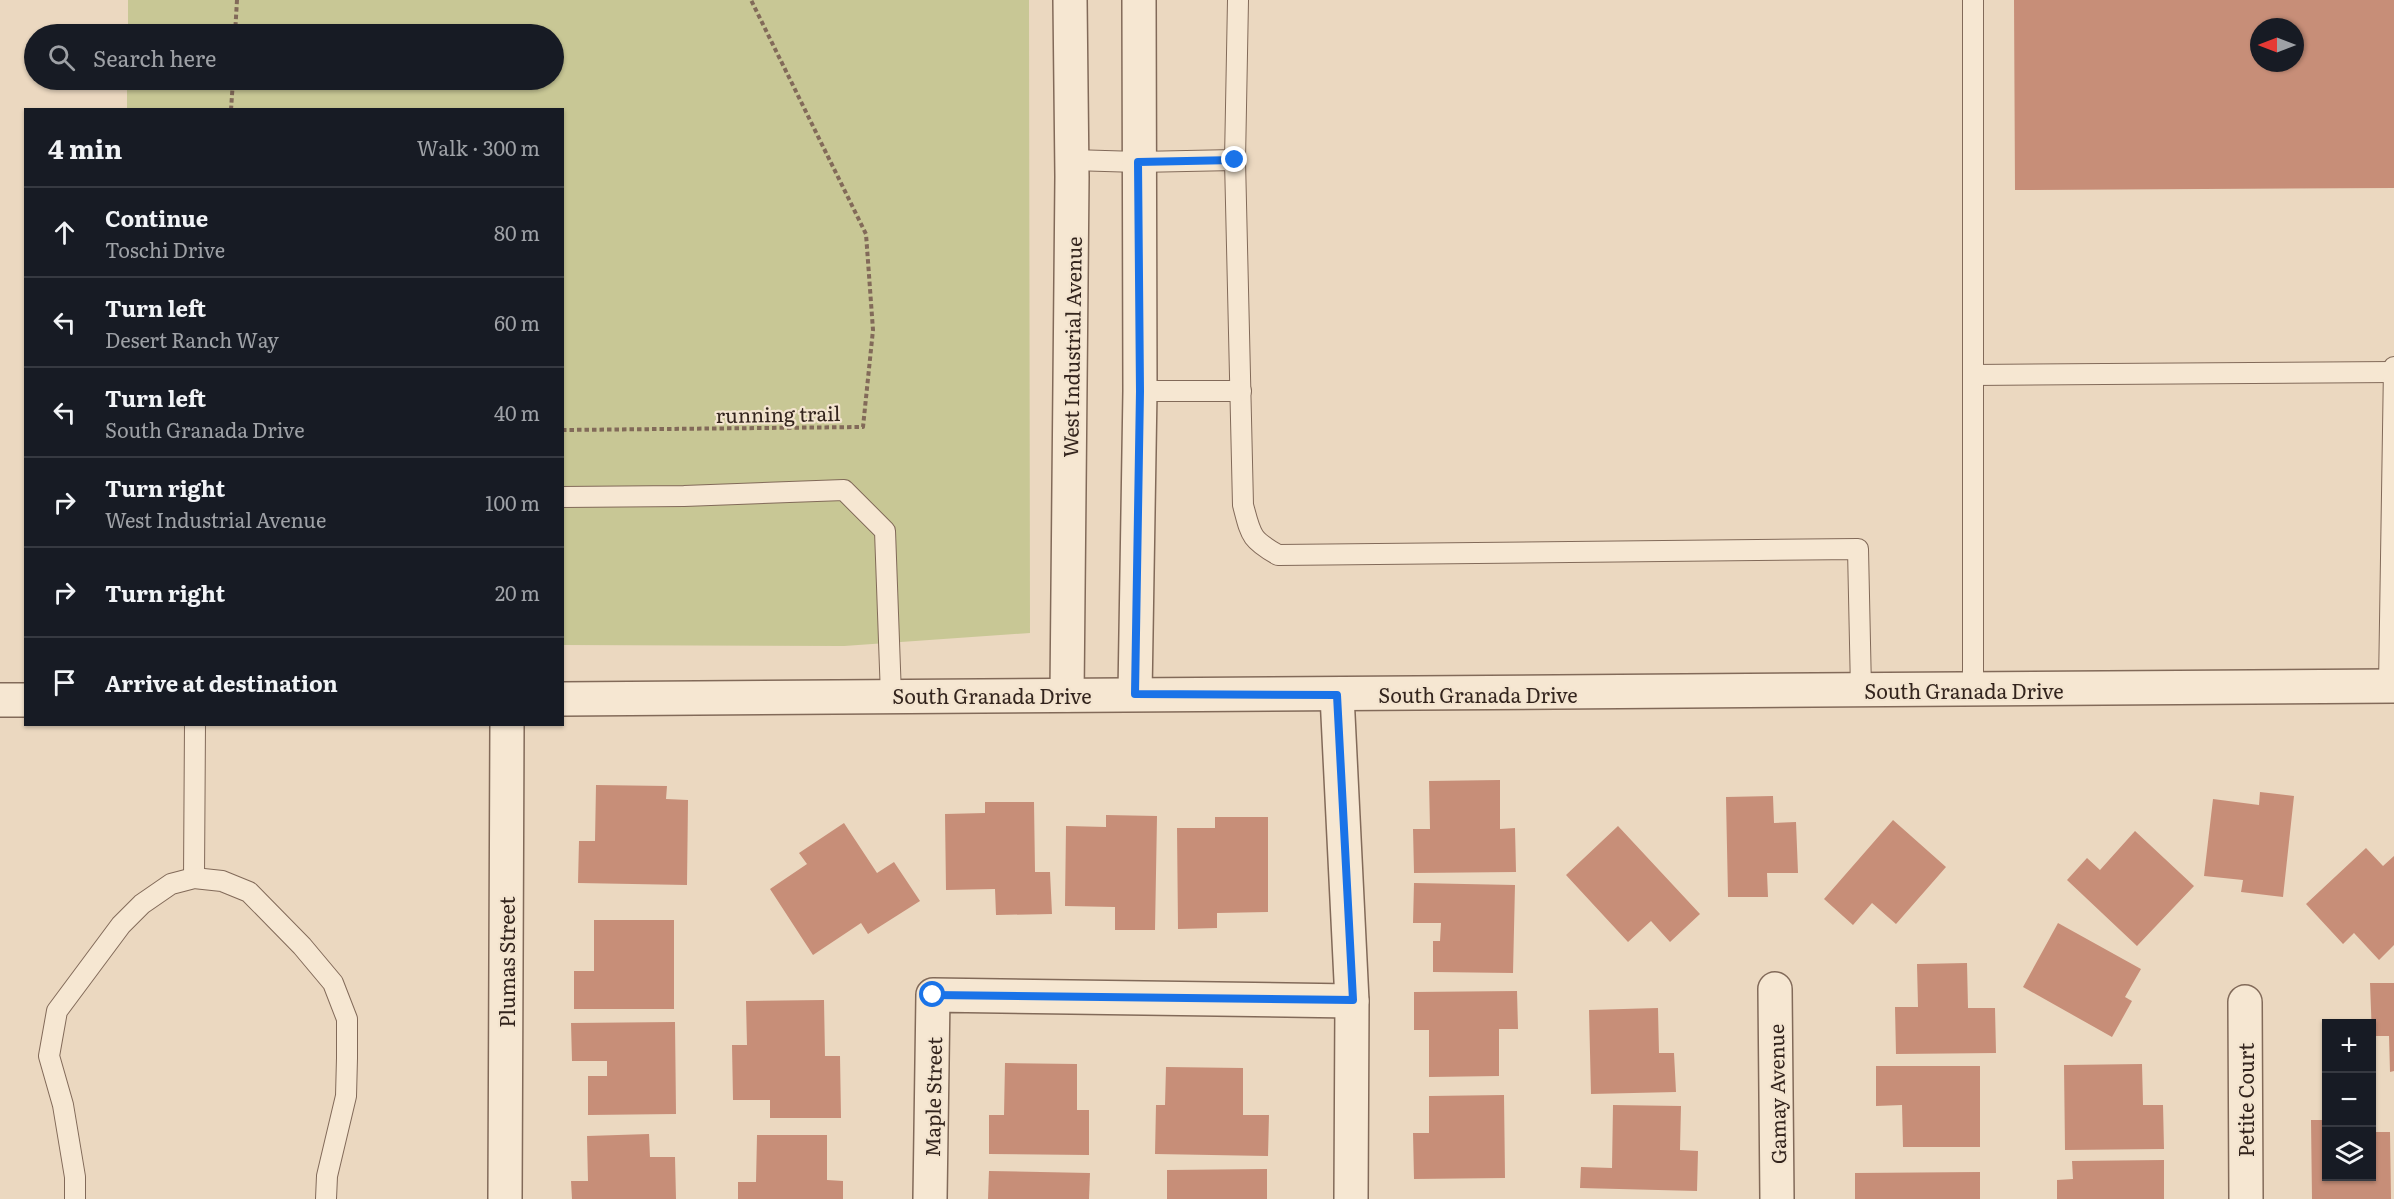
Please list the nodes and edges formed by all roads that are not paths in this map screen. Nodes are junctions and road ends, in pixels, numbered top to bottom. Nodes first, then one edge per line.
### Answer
1 (1070, 0) edge
2 (1139, 0) edge
3 (1238, 0) edge
4 (1973, 0) edge
5 (1072, 160) junction
6 (1235, 160) junction
7 (1138, 162) junction
8 (2394, 370) edge
9 (1973, 375) junction
10 (1140, 391) junction
11 (1241, 391) junction
12 (564, 497) edge
13 (2393, 507) edge
14 (2392, 686) edge
15 (1861, 690) junction
16 (1973, 690) junction
17 (1135, 694) junction
18 (1067, 695) junction
19 (1337, 695) junction
20 (891, 696) junction
21 (564, 699) edge
22 (0, 700) edge
23 (24, 700) edge
24 (195, 726) edge
25 (507, 726) edge
26 (194, 878) junction
27 (1774, 989) dead end
28 (1353, 1000) junction
29 (2245, 1002) dead end
30 (75, 1199) edge
31 (326, 1199) edge
32 (505, 1199) edge
33 (930, 1199) edge
34 (1352, 1199) edge
35 (1777, 1199) edge
36 (2246, 1199) edge

1 - 5 street, West Industrial Avenue
2 - 7 street
3 - 6 lane
4 - 9 lane
5 - 7 lane
5 - 18 street, West Industrial Avenue
6 - 7 lane
6 - 11 lane
7 - 10 street
8 - 9 lane
8 - 13 lane
9 - 16 lane
10 - 11 lane
10 - 17 street
11 - 15 lane
12 - 20 lane
13 - 14 lane
14 - 16 street, South Granada Drive
15 - 16 street, South Granada Drive
15 - 19 street, South Granada Drive
17 - 18 street, South Granada Drive
17 - 19 street, South Granada Drive
18 - 20 street, South Granada Drive
19 - 28 street
20 - 21 street, South Granada Drive
22 - 23 street
24 - 26 lane
25 - 32 street, Plumas Street
26 - 30 lane
26 - 31 lane
27 - 35 street, Gamay Avenue
28 - 33 street, Maple Street
28 - 34 street
29 - 36 street, Petite Court

